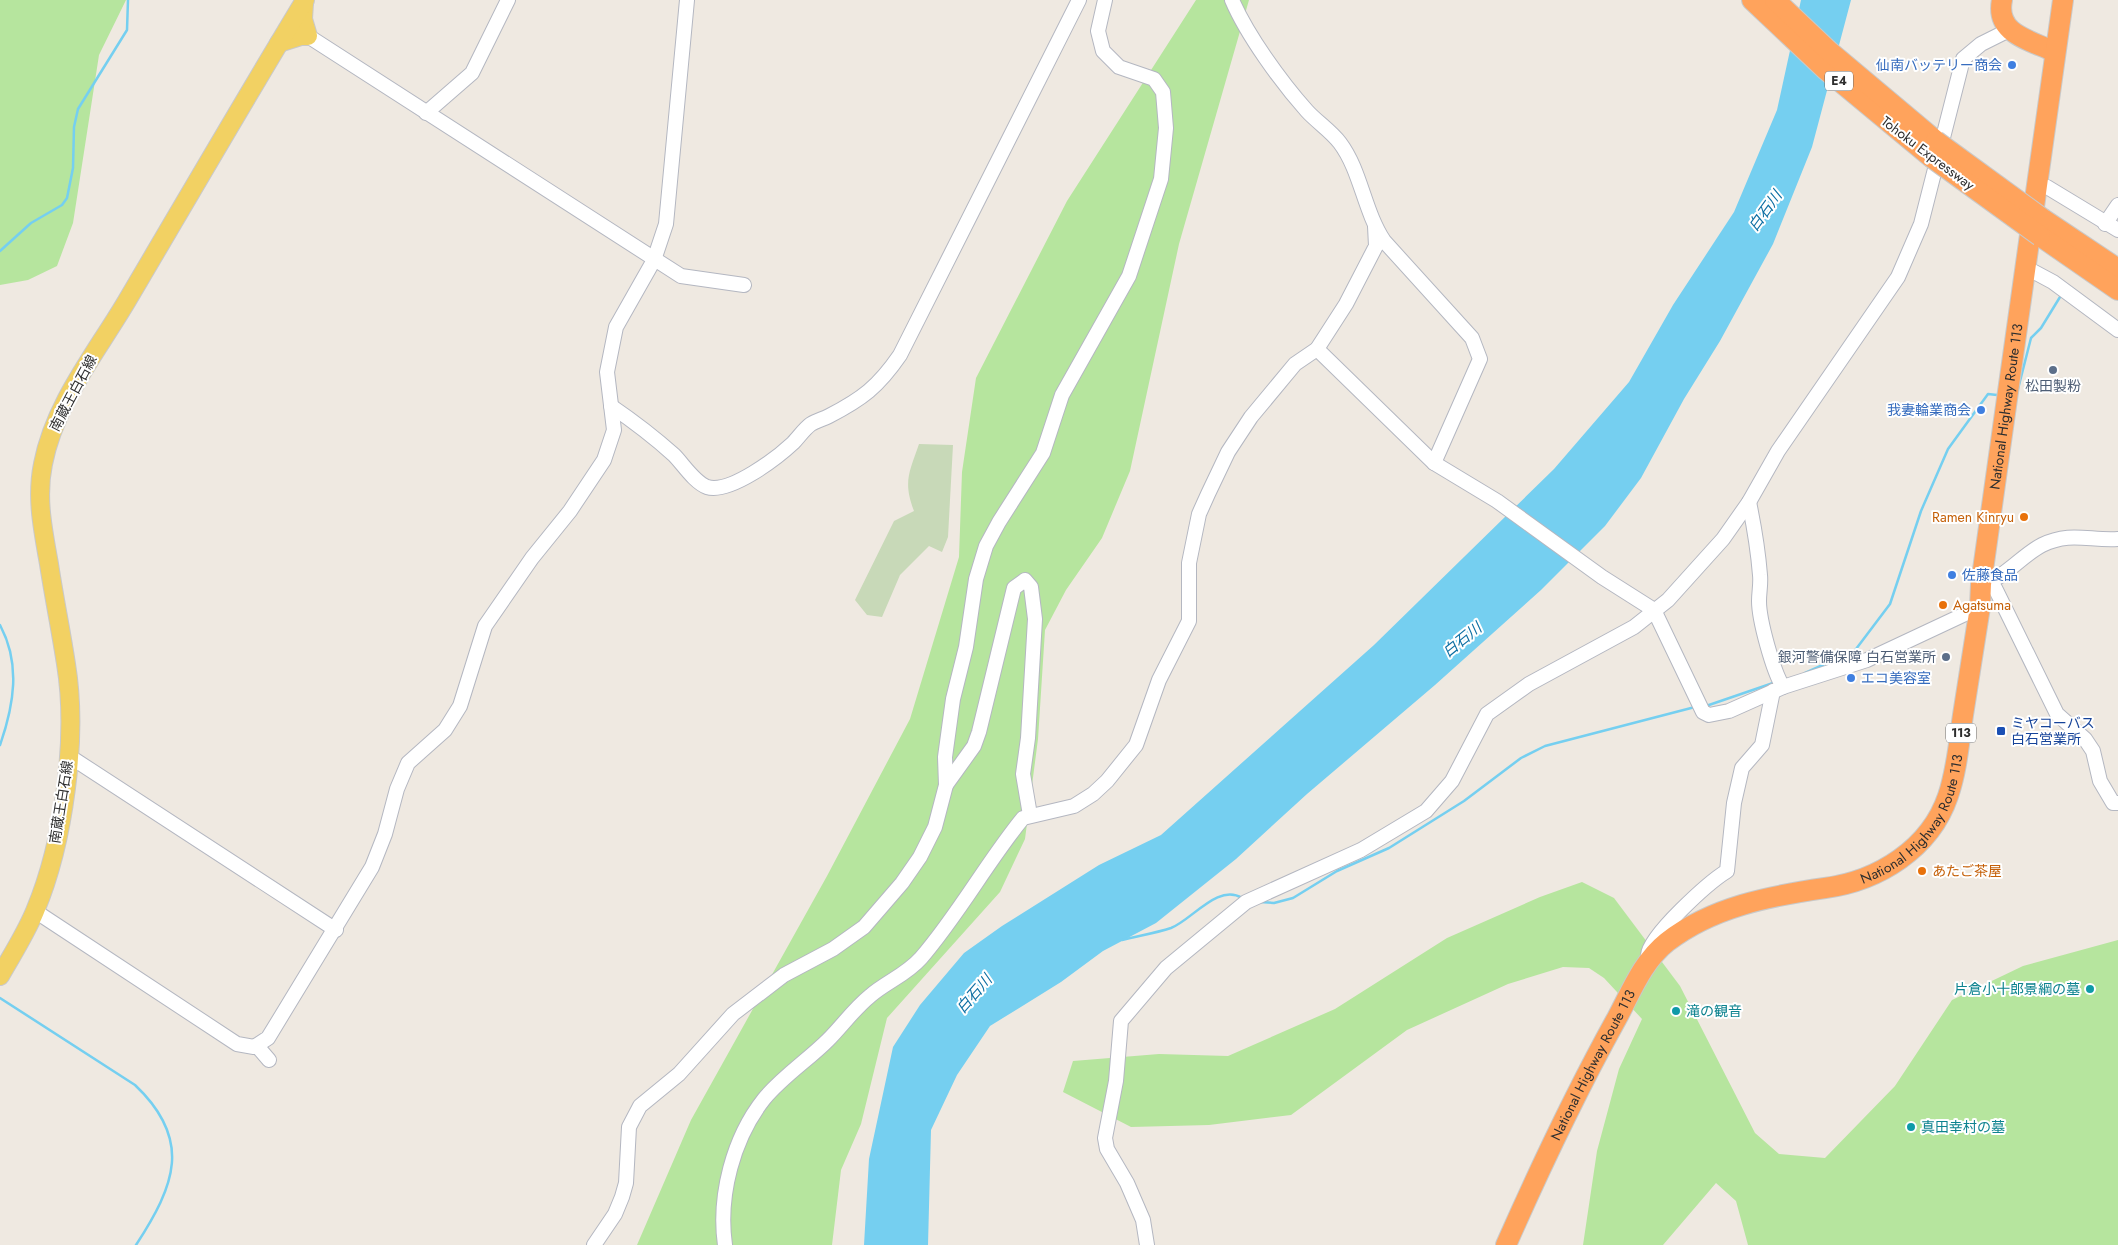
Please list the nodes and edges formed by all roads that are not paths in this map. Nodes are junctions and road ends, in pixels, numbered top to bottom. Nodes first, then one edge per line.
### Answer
1 (305, 0) edge
2 (508, 0) edge
3 (687, 0) edge
4 (1079, 0) edge
5 (1105, 0) edge
6 (1232, 0) edge
7 (1752, 0) edge
8 (1775, 0) edge
9 (2002, 0) edge
10 (2063, 0) edge
11 (2009, 30) junction
12 (308, 36) junction
13 (279, 43) junction
14 (2055, 52) junction
15 (426, 113) junction
16 (2036, 185) junction
17 (2118, 205) edge
18 (2105, 224) junction
19 (1375, 226) junction
20 (2042, 227) junction
21 (2118, 230) edge
22 (654, 260) junction
23 (2025, 267) junction
24 (2118, 269) edge
25 (744, 285) dead end
26 (2118, 290) edge
27 (2118, 330) edge
28 (1317, 349) junction
29 (611, 406) junction
30 (1434, 463) junction
31 (1749, 502) junction
32 (2118, 539) edge
33 (1981, 584) junction
34 (1980, 607) junction
35 (1654, 610) junction
36 (1778, 684) junction
37 (69, 756) junction
38 (946, 785) junction
39 (2118, 802) edge
40 (1030, 815) junction
41 (35, 911) junction
42 (336, 930) junction
43 (1648, 961) junction
44 (0, 976) edge
45 (257, 1046) junction
46 (269, 1060) dead end
47 (594, 1245) edge
48 (725, 1245) edge
49 (1148, 1245) edge
50 (1506, 1245) edge

1 - 12 main road
1 - 13 main road, 南蔵王白石線
2 - 15 street
3 - 22 street
4 - 29 street
5 - 38 street
6 - 19 street
7 - 20 highway, Tohoku Expressway / E4, bridge
8 - 20 highway, Tohoku Expressway / E4, bridge
9 - 11 highway
10 - 14 highway, National Highway Route 113 / 113
11 - 14 highway
11 - 31 street
12 - 13 main road
12 - 15 street
13 - 37 main road, 南蔵王白石線
14 - 16 highway, National Highway Route 113 / 113
15 - 22 street
16 - 18 street
16 - 23 highway, National Highway Route 113 / 113
17 - 18 street
18 - 21 street
19 - 28 street
19 - 30 street
20 - 24 highway, Tohoku Expressway / E4
20 - 26 highway, Tohoku Expressway / E4
22 - 25 street
22 - 29 street
23 - 27 street
23 - 33 highway, National Highway Route 113 / 113
28 - 30 street
28 - 40 street
29 - 42 street
30 - 35 street
31 - 35 street
31 - 36 street
32 - 33 street
33 - 34 highway, National Highway Route 113 / 113
33 - 39 street
34 - 36 street
34 - 43 highway, National Highway Route 113 / 113
35 - 36 street
35 - 49 street
36 - 43 street
37 - 41 main road, 南蔵王白石線
37 - 42 street
38 - 40 street
38 - 47 street
40 - 48 street
41 - 44 main road, 南蔵王白石線
41 - 45 street
42 - 45 street
43 - 50 highway, National Highway Route 113 / 113
45 - 46 street

